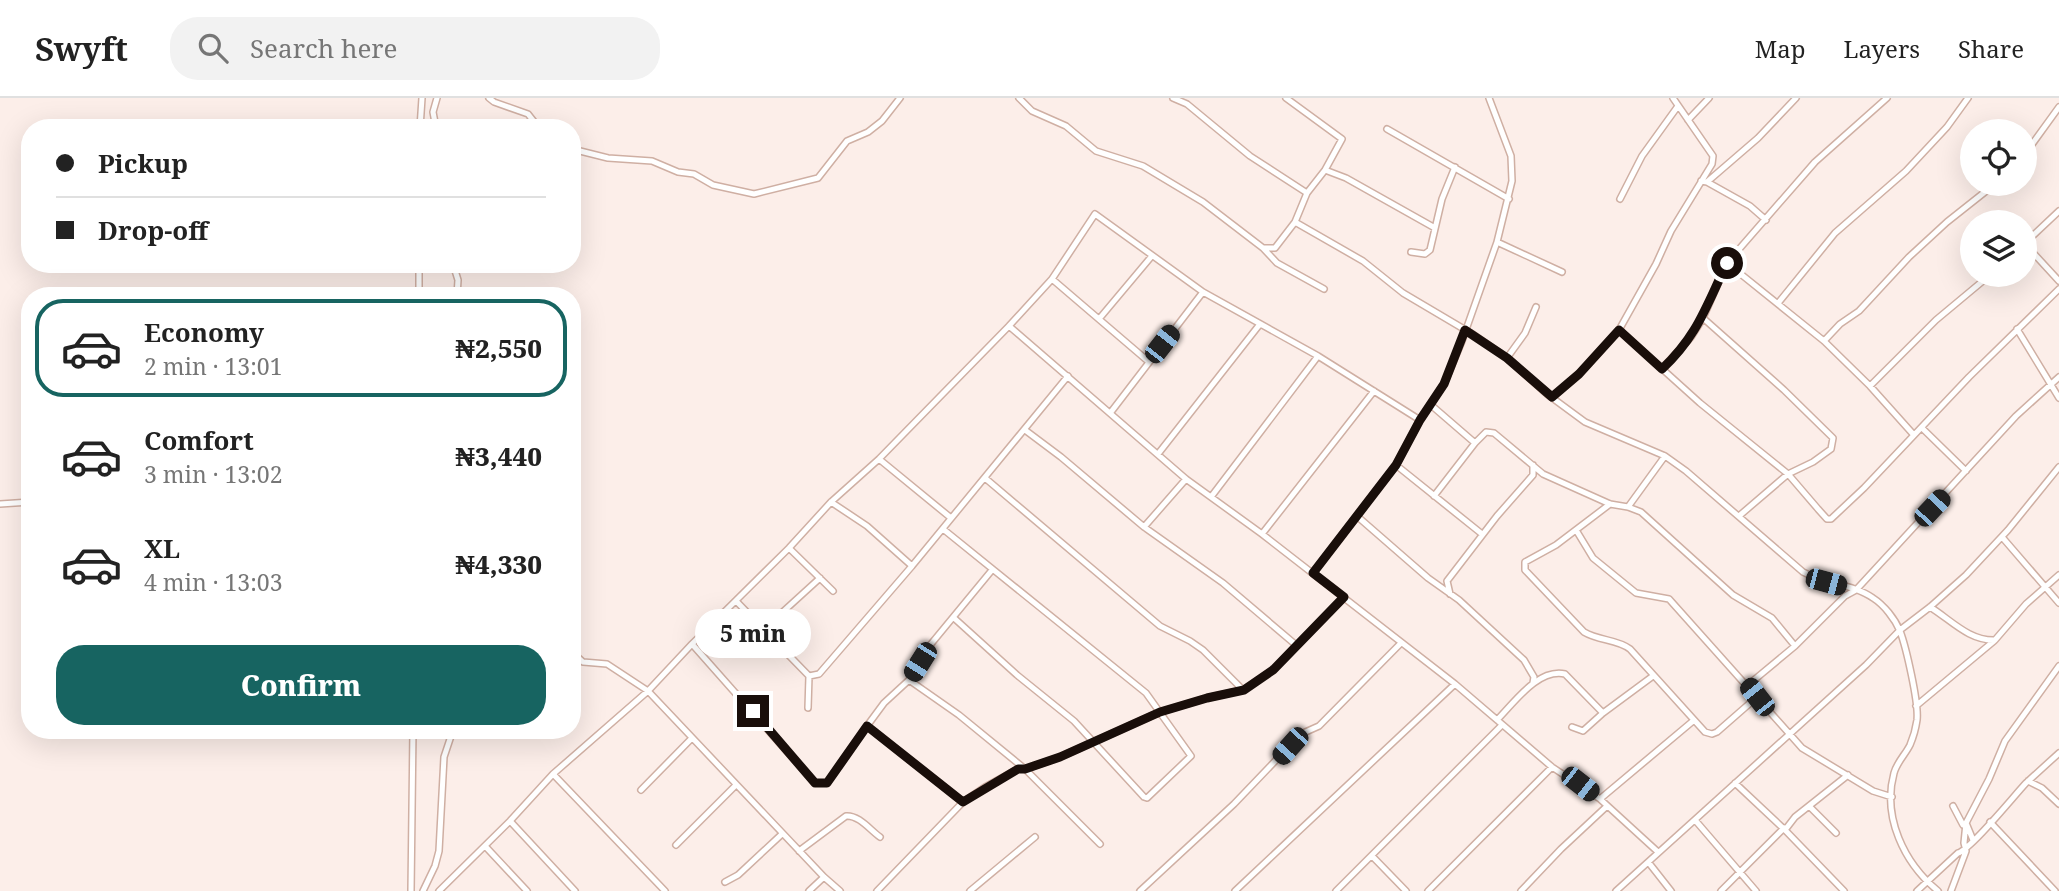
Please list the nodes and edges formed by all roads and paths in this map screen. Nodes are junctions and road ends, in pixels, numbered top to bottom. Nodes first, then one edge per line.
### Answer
1 (422, 98) edge
2 (437, 98) edge
3 (489, 98) edge
4 (900, 98) edge
5 (1019, 98) edge
6 (1173, 98) edge
7 (1286, 98) edge
8 (1489, 98) edge
9 (1673, 98) edge
10 (1709, 98) edge
11 (1796, 98) edge
12 (1887, 98) edge
13 (1968, 98) edge
14 (1678, 106) junction
15 (2059, 107) edge
16 (421, 119) edge
17 (434, 119) edge
18 (532, 119) edge
19 (1688, 120) junction
20 (1387, 129) dead end
21 (2037, 137) edge
22 (581, 151) edge
23 (1455, 167) junction
24 (1325, 170) junction
25 (1704, 182) junction
26 (1307, 193) junction
27 (1980, 196) edge
28 (1509, 199) junction
29 (1620, 199) dead end
30 (2059, 211) edge
31 (1766, 220) junction
32 (1295, 222) junction
33 (1435, 228) junction
34 (2037, 232) edge
35 (1497, 242) junction
36 (1264, 248) junction
37 (1411, 252) dead end
38 (2037, 256) edge
39 (1151, 257) junction
40 (1727, 263) junction
41 (1562, 272) dead end
42 (1052, 279) junction
43 (2059, 281) edge
44 (1976, 287) edge
45 (1324, 289) dead end
46 (2059, 289) edge
47 (1203, 292) junction
48 (1779, 302) junction
49 (1536, 307) dead end
50 (1703, 318) junction
51 (1099, 319) junction
52 (1468, 323) junction
53 (1260, 324) junction
54 (1009, 326) junction
55 (2017, 329) junction
56 (1465, 330) junction
57 (1619, 330) junction
58 (1475, 335) junction
59 (1824, 341) junction
60 (1318, 356) junction
61 (1507, 358) junction
62 (1149, 362) junction
63 (1662, 369) junction
64 (1068, 376) junction
65 (2059, 377) edge
66 (1870, 386) junction
67 (2050, 386) junction
68 (1374, 391) junction
69 (1552, 397) junction
70 (2059, 398) edge
71 (1431, 405) junction
72 (1111, 412) junction
73 (1420, 420) junction
74 (1922, 428) junction
75 (1025, 430) junction
76 (1913, 434) junction
77 (1475, 443) junction
78 (1158, 454) junction
79 (1665, 456) junction
80 (881, 457) junction
81 (1396, 465) junction
82 (1533, 465) junction
83 (2059, 467) edge
84 (1966, 471) junction
85 (1543, 474) junction
86 (1788, 474) junction
87 (1532, 475) junction
88 (985, 478) junction
89 (1186, 479) junction
90 (1434, 496) junction
91 (1211, 497) junction
92 (831, 502) junction
93 (21, 503) edge
94 (0, 504) edge
95 (1610, 504) junction
96 (1628, 507) junction
97 (1739, 516) junction
98 (1358, 517) junction
99 (951, 518) junction
100 (1144, 527) junction
101 (943, 529) junction
102 (1576, 530) junction
103 (1262, 534) junction
104 (1482, 534) junction
105 (2002, 537) junction
106 (789, 548) junction
107 (912, 566) junction
108 (992, 570) junction
109 (1313, 573) junction
110 (2059, 575) edge
111 (820, 578) junction
112 (1447, 582) junction
113 (1438, 585) junction
114 (2045, 587) junction
115 (1856, 590) junction
116 (833, 591) dead end
117 (1450, 594) junction
118 (1344, 597) junction
119 (737, 602) junction
120 (2059, 603) edge
121 (1930, 607) junction
122 (954, 618) junction
123 (764, 629) junction
124 (1900, 630) junction
125 (1977, 638) junction
126 (1995, 640) junction
127 (692, 643) junction
128 (1401, 643) junction
129 (1296, 645) junction
130 (1795, 646) junction
131 (1976, 656) junction
132 (581, 660) edge
133 (2059, 666) edge
134 (809, 676) junction
135 (1653, 677) junction
136 (909, 680) junction
137 (1533, 683) junction
138 (1455, 684) junction
139 (1748, 685) junction
140 (1244, 690) junction
141 (648, 691) junction
142 (1757, 697) junction
143 (1916, 706) junction
144 (808, 708) dead end
145 (1160, 712) junction
146 (1603, 713) junction
147 (1693, 721) junction
148 (1500, 722) junction
149 (867, 726) junction
150 (1572, 727) dead end
151 (1790, 733) junction
152 (692, 738) junction
153 (414, 739) edge
154 (450, 739) edge
155 (1095, 742) junction
156 (2059, 753) edge
157 (1552, 767) junction
158 (1025, 769) junction
159 (552, 774) junction
160 (1848, 775) junction
161 (2028, 781) junction
162 (1735, 783) junction
163 (736, 785) junction
164 (641, 790) dead end
165 (1892, 797) junction
166 (1600, 799) junction
167 (963, 802) junction
168 (2059, 804) edge
169 (1953, 806) dead end
170 (1606, 807) junction
171 (1810, 807) junction
172 (1795, 817) junction
173 (1695, 820) junction
174 (510, 821) junction
175 (1990, 822) junction
176 (1778, 823) junction
177 (1966, 823) junction
178 (1784, 829) junction
179 (1836, 833) dead end
180 (782, 834) junction
181 (880, 837) dead end
182 (1035, 837) dead end
183 (1973, 840) junction
184 (1100, 844) dead end
185 (676, 845) dead end
186 (485, 846) junction
187 (799, 851) junction
188 (1966, 851) junction
189 (1658, 852) junction
190 (1372, 856) junction
191 (1649, 863) junction
192 (1741, 873) junction
193 (824, 877) junction
194 (725, 882) dead end
195 (1927, 882) junction
196 (411, 891) edge
197 (423, 891) edge
198 (439, 891) edge
199 (527, 891) edge
200 (575, 891) edge
201 (665, 891) edge
202 (809, 891) edge
203 (840, 891) edge
204 (877, 891) edge
205 (970, 891) edge
206 (1140, 891) edge
207 (1235, 891) edge
208 (1336, 891) edge
209 (1406, 891) edge
210 (1428, 891) edge
211 (1521, 891) edge
212 (1616, 891) edge
213 (1671, 891) edge
214 (1721, 891) edge
215 (1756, 891) edge
216 (1844, 891) edge
217 (1917, 891) edge
218 (1938, 891) edge
219 (1951, 891) edge
220 (2055, 891) edge

1 - 16 street
2 - 17 street
3 - 18 street
4 - 22 street
5 - 36 street
6 - 26 street
7 - 24 street
8 - 28 street
9 - 14 street
10 - 19 street
11 - 25 street
12 - 31 street
13 - 48 street
14 - 19 street
14 - 29 street
15 - 21 street
19 - 25 street
20 - 23 street
23 - 28 street
23 - 33 street
24 - 26 street
24 - 33 street
25 - 31 street
25 - 57 street
26 - 32 street
27 - 59 street
28 - 35 street
30 - 34 street
31 - 40 street
32 - 36 street
32 - 56 street
33 - 37 street
35 - 41 street
35 - 52 street
36 - 45 street
38 - 43 street
39 - 42 street
39 - 47 street
39 - 51 street
40 - 48 street
40 - 50 street
42 - 51 street
42 - 54 street
44 - 66 street
46 - 55 street
47 - 53 street
47 - 62 street
48 - 59 street
49 - 61 street
50 - 63 street
50 - 86 street
51 - 62 street
52 - 56 street
52 - 58 street
53 - 60 street
53 - 78 street
54 - 64 street
54 - 80 street
55 - 67 street
55 - 74 street
56 - 58 street
56 - 71 street
57 - 63 street
57 - 69 street
58 - 61 street
59 - 66 street
60 - 68 street
60 - 91 street
61 - 69 street
62 - 72 street
63 - 86 street
64 - 72 street
64 - 75 street
65 - 67 street
66 - 76 street
67 - 70 street
67 - 84 street
68 - 73 street
68 - 103 street
69 - 79 street
71 - 73 street
71 - 77 street
72 - 78 street
73 - 81 street
74 - 76 street
74 - 84 street
75 - 88 street
75 - 100 street
76 - 86 street
77 - 82 street
77 - 90 street
78 - 89 street
79 - 96 street
79 - 97 street
80 - 92 street
80 - 99 street
81 - 90 street
81 - 98 street
82 - 85 street
82 - 87 street
83 - 105 street
84 - 115 street
85 - 87 street
85 - 95 street
86 - 97 street
87 - 104 street
88 - 99 street
88 - 140 street
89 - 91 street
89 - 100 street
90 - 104 street
91 - 103 street
92 - 106 street
92 - 107 street
93 - 94 street
95 - 96 street
95 - 102 street
96 - 130 street
97 - 115 street
98 - 109 street
98 - 113 street
99 - 101 street
100 - 129 street
101 - 107 street
101 - 108 street
102 - 135 street
102 - 139 street
103 - 109 street
104 - 112 street
105 - 114 street
105 - 121 street
106 - 111 street
106 - 119 street
107 - 134 street
108 - 122 street
108 - 145 street
109 - 118 street
110 - 114 street
111 - 116 street
111 - 123 street
112 - 113 street
112 - 117 street
113 - 117 street
114 - 120 street
114 - 126 street
115 - 124 street
115 - 130 street
117 - 137 street
118 - 128 street
118 - 129 street
119 - 123 street
119 - 127 street
121 - 124 street
121 - 125 street
122 - 136 street
122 - 155 street
123 - 134 street
124 - 143 street
124 - 151 street
125 - 126 street
125 - 131 street
126 - 131 street
127 - 141 street
127 - 149 street
128 - 138 street
128 - 206 street
129 - 140 street
130 - 139 street
131 - 143 street
132 - 141 street
133 - 177 street
134 - 144 street
135 - 146 street
135 - 147 street
136 - 149 street
136 - 158 street
137 - 146 street
137 - 148 street
138 - 148 street
138 - 207 street
139 - 142 street
140 - 145 street
141 - 152 street
141 - 159 street
142 - 147 street
142 - 151 street
143 - 165 street
145 - 155 street
145 - 155 street
146 - 150 street
147 - 166 street
148 - 157 street
148 - 190 street
149 - 167 street
151 - 160 street
151 - 162 street
152 - 163 street
152 - 164 street
153 - 196 street
154 - 197 street
155 - 158 street
156 - 161 street
157 - 166 street
157 - 210 street
158 - 167 street
158 - 184 street
159 - 174 street
159 - 201 street
160 - 165 street
160 - 171 street
161 - 168 street
161 - 175 street
162 - 173 street
162 - 176 street
163 - 180 street
163 - 185 street
165 - 195 street
166 - 170 street
167 - 204 street
169 - 177 street
170 - 189 street
170 - 211 street
171 - 172 street
171 - 179 street
172 - 176 street
172 - 178 street
173 - 189 street
173 - 192 street
174 - 186 street
174 - 200 street
175 - 183 street
175 - 220 street
176 - 178 street
177 - 183 street
177 - 188 street
178 - 192 street
178 - 216 street
180 - 187 street
180 - 194 street
181 - 187 street
182 - 205 street
183 - 188 street
186 - 198 street
186 - 199 street
187 - 193 street
188 - 195 street
188 - 219 street
189 - 191 street
190 - 208 street
190 - 209 street
191 - 212 street
191 - 213 street
192 - 214 street
192 - 215 street
193 - 202 street
193 - 203 street
195 - 217 street
195 - 218 street

